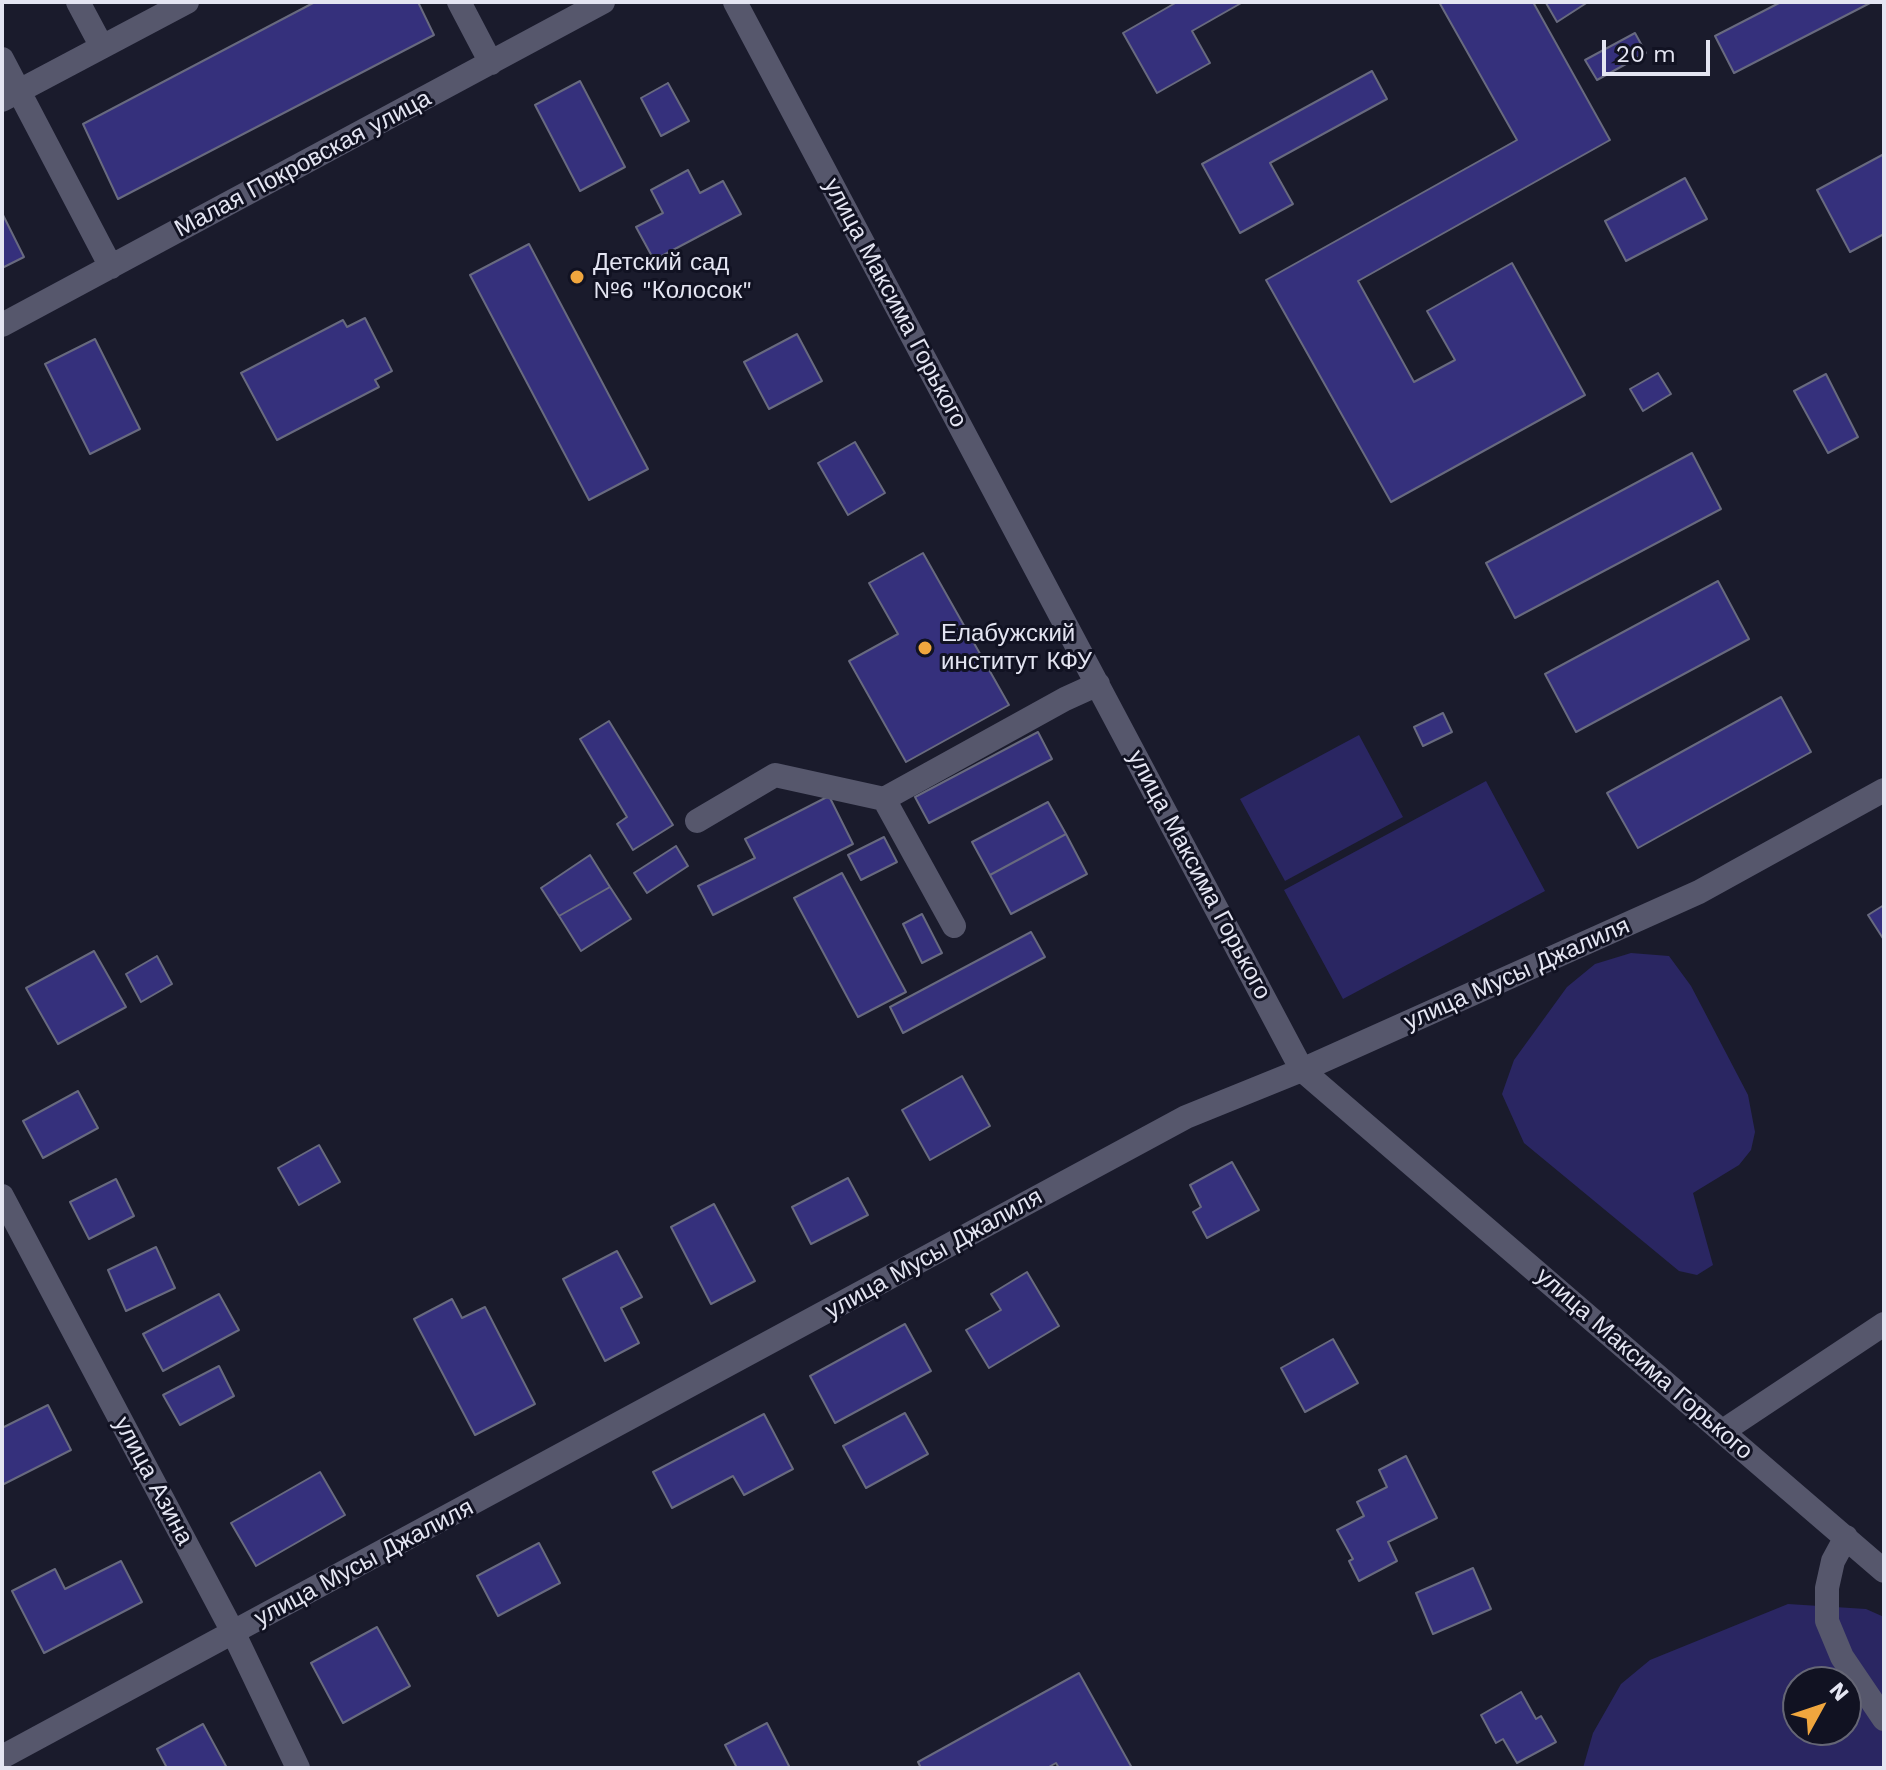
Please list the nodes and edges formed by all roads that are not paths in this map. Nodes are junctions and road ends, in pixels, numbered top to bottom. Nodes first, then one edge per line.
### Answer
1 (78, 2) edge
2 (187, 2) edge
3 (459, 2) edge
4 (603, 2) edge
5 (735, 2) edge
6 (102, 47) junction
7 (2, 59) edge
8 (491, 63) junction
9 (10, 96) edge
10 (111, 267) junction
11 (2, 325) edge
12 (1098, 684) junction
13 (1884, 790) edge
14 (884, 799) junction
15 (697, 821) dead end
16 (954, 926) dead end
17 (1302, 1070) junction
18 (2, 1196) edge
19 (1884, 1324) edge
20 (1723, 1431) junction
21 (1846, 1537) junction
22 (1884, 1571) edge
23 (234, 1634) junction
24 (1884, 1719) edge
25 (2, 1757) edge
26 (298, 1768) edge

1 - 6 street
2 - 6 street
3 - 8 street
4 - 8 street, Малая Покровская улица
5 - 12 street, улица Максима Горького
6 - 9 street
7 - 9 street
8 - 10 street, Малая Покровская улица
9 - 10 street
10 - 11 street, Малая Покровская улица
12 - 14 street
12 - 17 street, улица Максима Горького
13 - 17 street, улица Мусы Джалиля
14 - 15 street
14 - 16 street
17 - 20 street, улица Максима Горького
17 - 23 street, улица Мусы Джалиля
18 - 23 street, улица Азина
19 - 20 street
20 - 21 street, улица Максима Горького
21 - 22 street, улица Максима Горького
21 - 24 street
23 - 25 street, улица Мусы Джалиля
23 - 26 street, улица Азина

